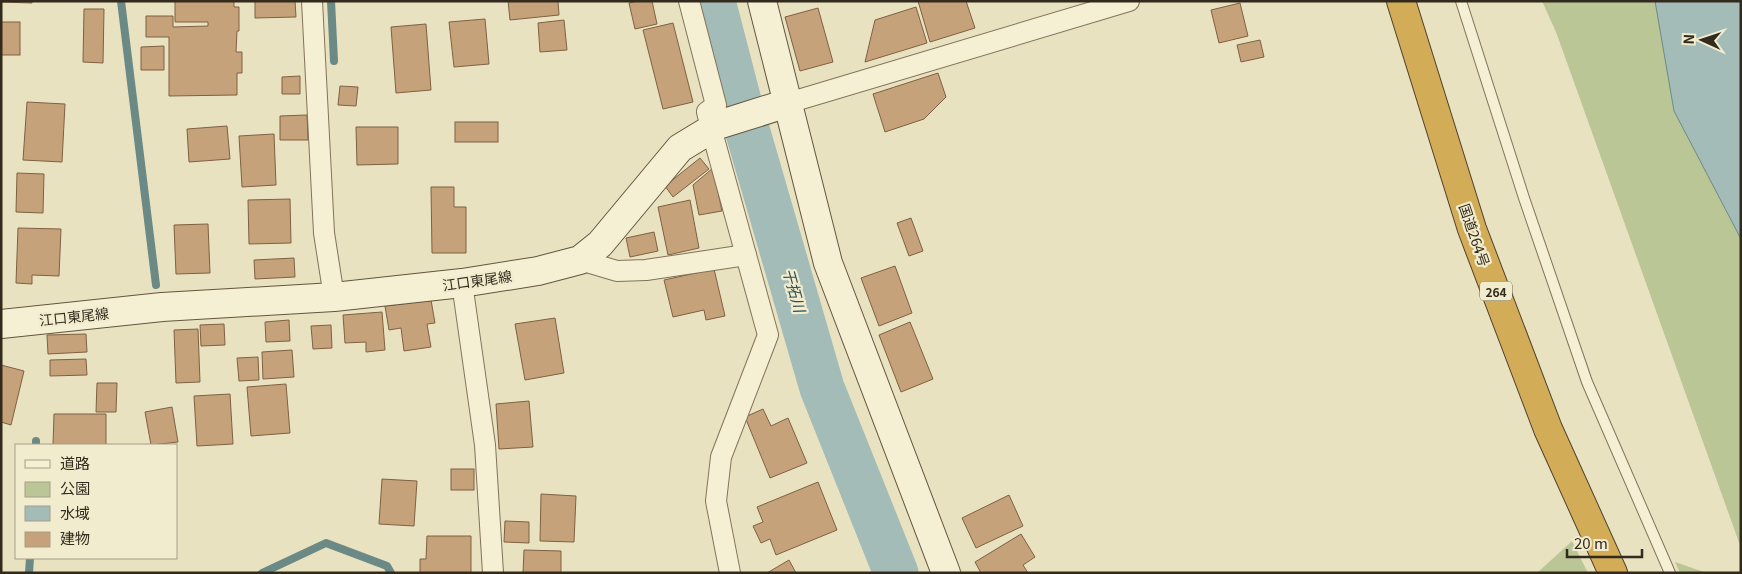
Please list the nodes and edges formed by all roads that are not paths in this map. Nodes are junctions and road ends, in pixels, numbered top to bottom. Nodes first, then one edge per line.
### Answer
1 (312, 1) edge
2 (689, 1) edge
3 (762, 1) edge
4 (1130, 1) edge
5 (1401, 1) edge
6 (1461, 1) edge
7 (779, 106) junction
8 (715, 126) junction
9 (746, 255) junction
10 (580, 260) junction
11 (462, 283) junction
12 (334, 297) junction
13 (1, 324) edge
14 (493, 573) edge
15 (730, 573) edge
16 (946, 573) edge
17 (1612, 573) edge
18 (1670, 573) edge

1 - 12 street
2 - 8 street
3 - 7 main road
4 - 7 street
5 - 17 highway, 国道264号 / 264
6 - 18 lane
7 - 8 main road, 江口東尾線
7 - 16 main road
8 - 9 street
8 - 10 main road, 江口東尾線
9 - 10 street
9 - 15 street
10 - 11 main road, 江口東尾線
11 - 12 main road, 江口東尾線
11 - 14 street
12 - 13 main road, 江口東尾線

